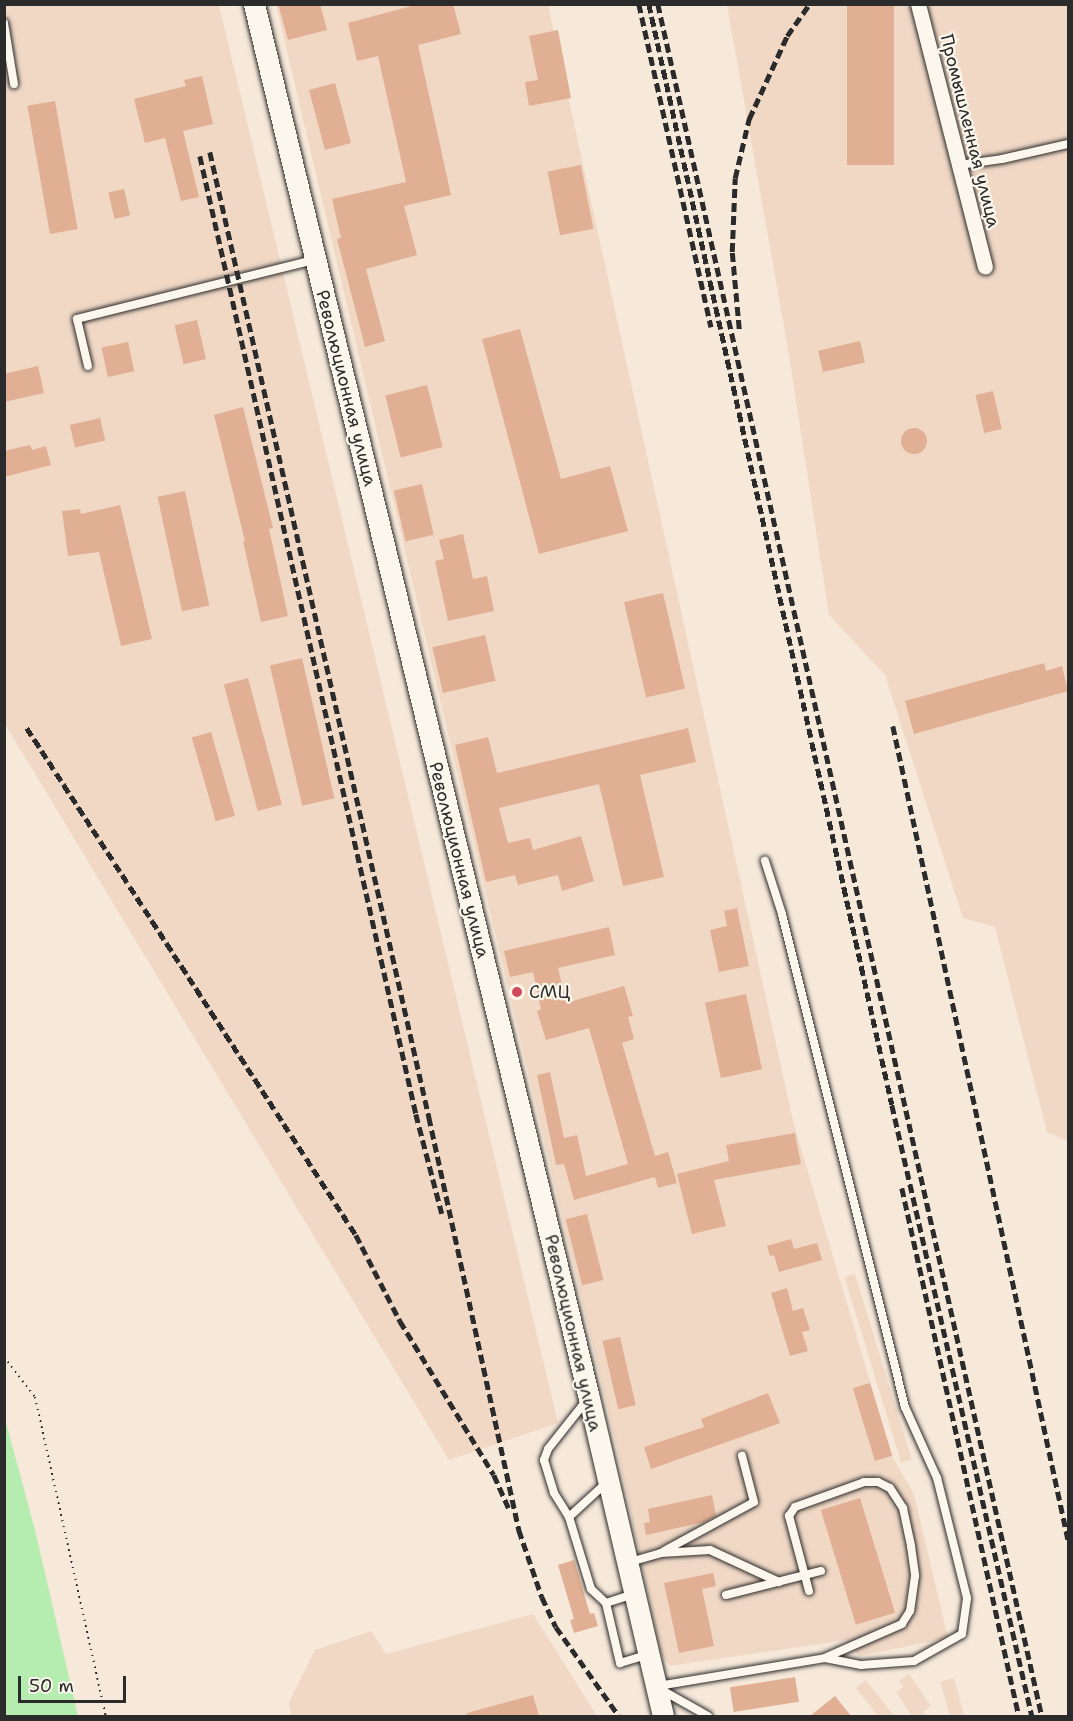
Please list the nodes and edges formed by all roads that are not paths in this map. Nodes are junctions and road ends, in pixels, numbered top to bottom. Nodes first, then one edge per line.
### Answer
1 (254, 4) edge
2 (918, 4) edge
3 (4, 23) edge
4 (14, 84) dead end
5 (1068, 144) edge
6 (959, 165) junction
7 (315, 260) junction
8 (985, 267) dead end
9 (88, 366) dead end
10 (765, 861) dead end
11 (589, 1398) junction
12 (742, 1456) dead end
13 (609, 1481) junction
14 (569, 1517) junction
15 (661, 1553) junction
16 (628, 1563) junction
17 (821, 1571) dead end
18 (805, 1575) junction
19 (779, 1582) junction
20 (809, 1591) dead end
21 (635, 1594) junction
22 (726, 1595) dead end
23 (606, 1603) junction
24 (649, 1654) junction
25 (825, 1658) junction
26 (656, 1686) junction
27 (663, 1716) edge
28 (708, 1716) edge

1 - 7 main road, Революционная улица
2 - 6 street, Промышленная улица
3 - 4 lane
5 - 6 lane
6 - 8 street, Промышленная улица
7 - 9 lane
7 - 11 main road, Революционная улица
10 - 25 lane
11 - 13 main road, Революционная улица
11 - 14 lane
12 - 15 lane
13 - 14 lane
13 - 16 main road, Революционная улица
14 - 23 lane
15 - 16 lane
15 - 19 lane
16 - 21 main road, Революционная улица
17 - 18 lane
18 - 19 lane
18 - 20 lane
18 - 25 lane
19 - 22 lane
21 - 23 lane
21 - 24 main road, Революционная улица
23 - 24 lane
24 - 26 main road, Революционная улица
25 - 26 lane
26 - 27 main road, Революционная улица
26 - 28 lane

